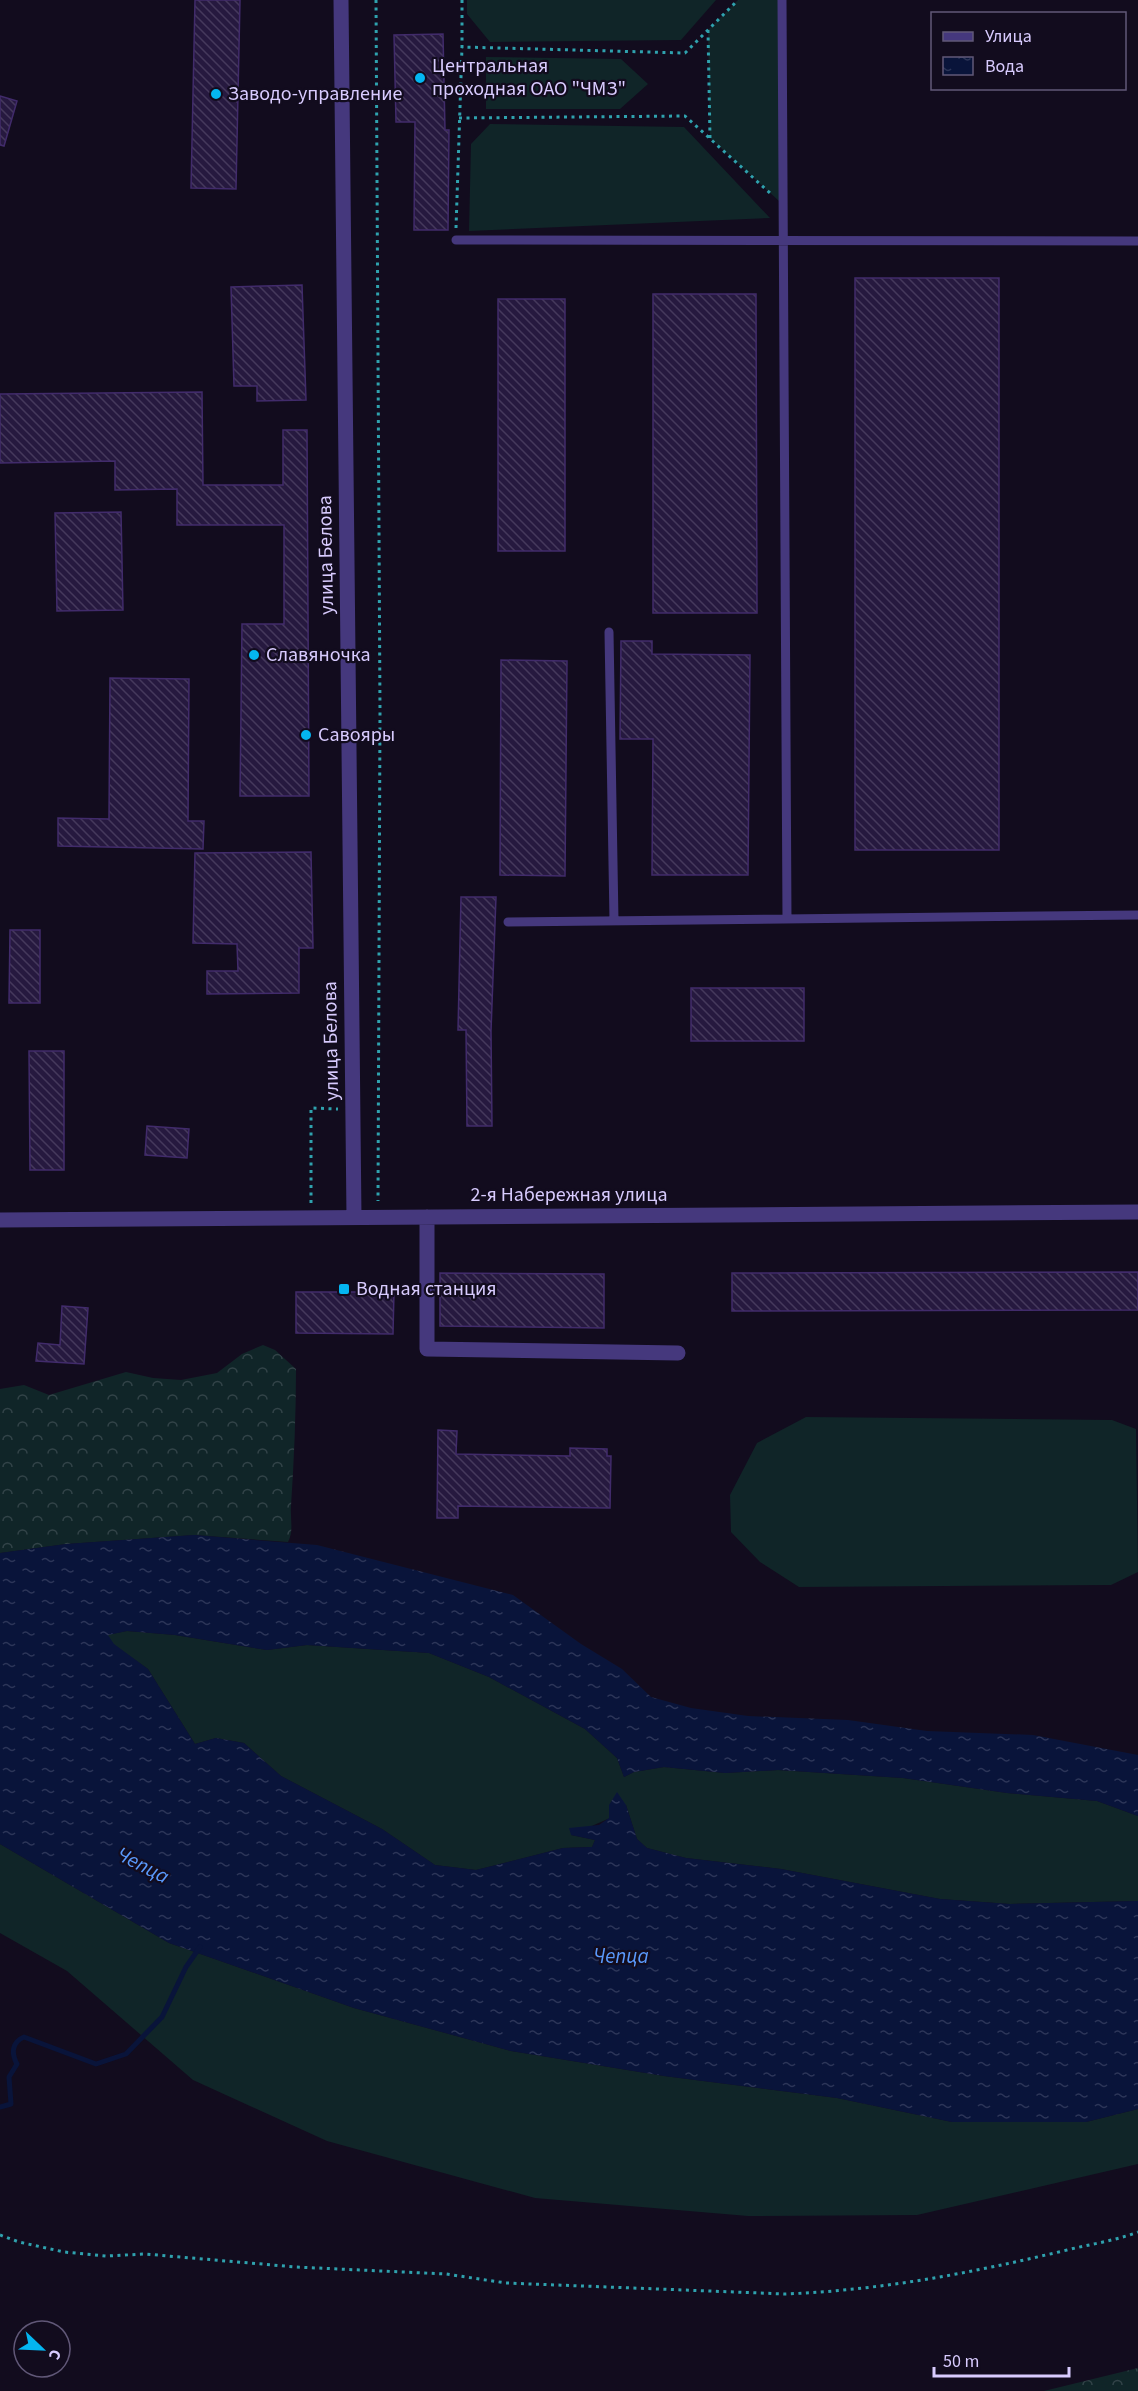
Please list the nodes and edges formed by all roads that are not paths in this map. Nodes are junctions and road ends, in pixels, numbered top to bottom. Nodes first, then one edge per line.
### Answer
1 (341, 0) edge
2 (782, 0) edge
3 (456, 240) road end
4 (783, 240) junction
5 (1138, 241) edge
6 (609, 632) dead end
7 (1138, 915) edge
8 (787, 919) junction
9 (614, 921) junction
10 (508, 922) dead end
11 (1138, 1212) edge
12 (354, 1217) junction
13 (427, 1217) junction
14 (0, 1220) edge
15 (678, 1353) dead end

1 - 12 street, улица Белова
2 - 4 lane
3 - 4 lane
4 - 5 lane
4 - 8 lane
6 - 9 lane
7 - 8 lane
8 - 9 lane
9 - 10 lane
11 - 13 street, 2-я Набережная улица
12 - 13 street, 2-я Набережная улица
12 - 14 street, 2-я Набережная улица
13 - 15 street

